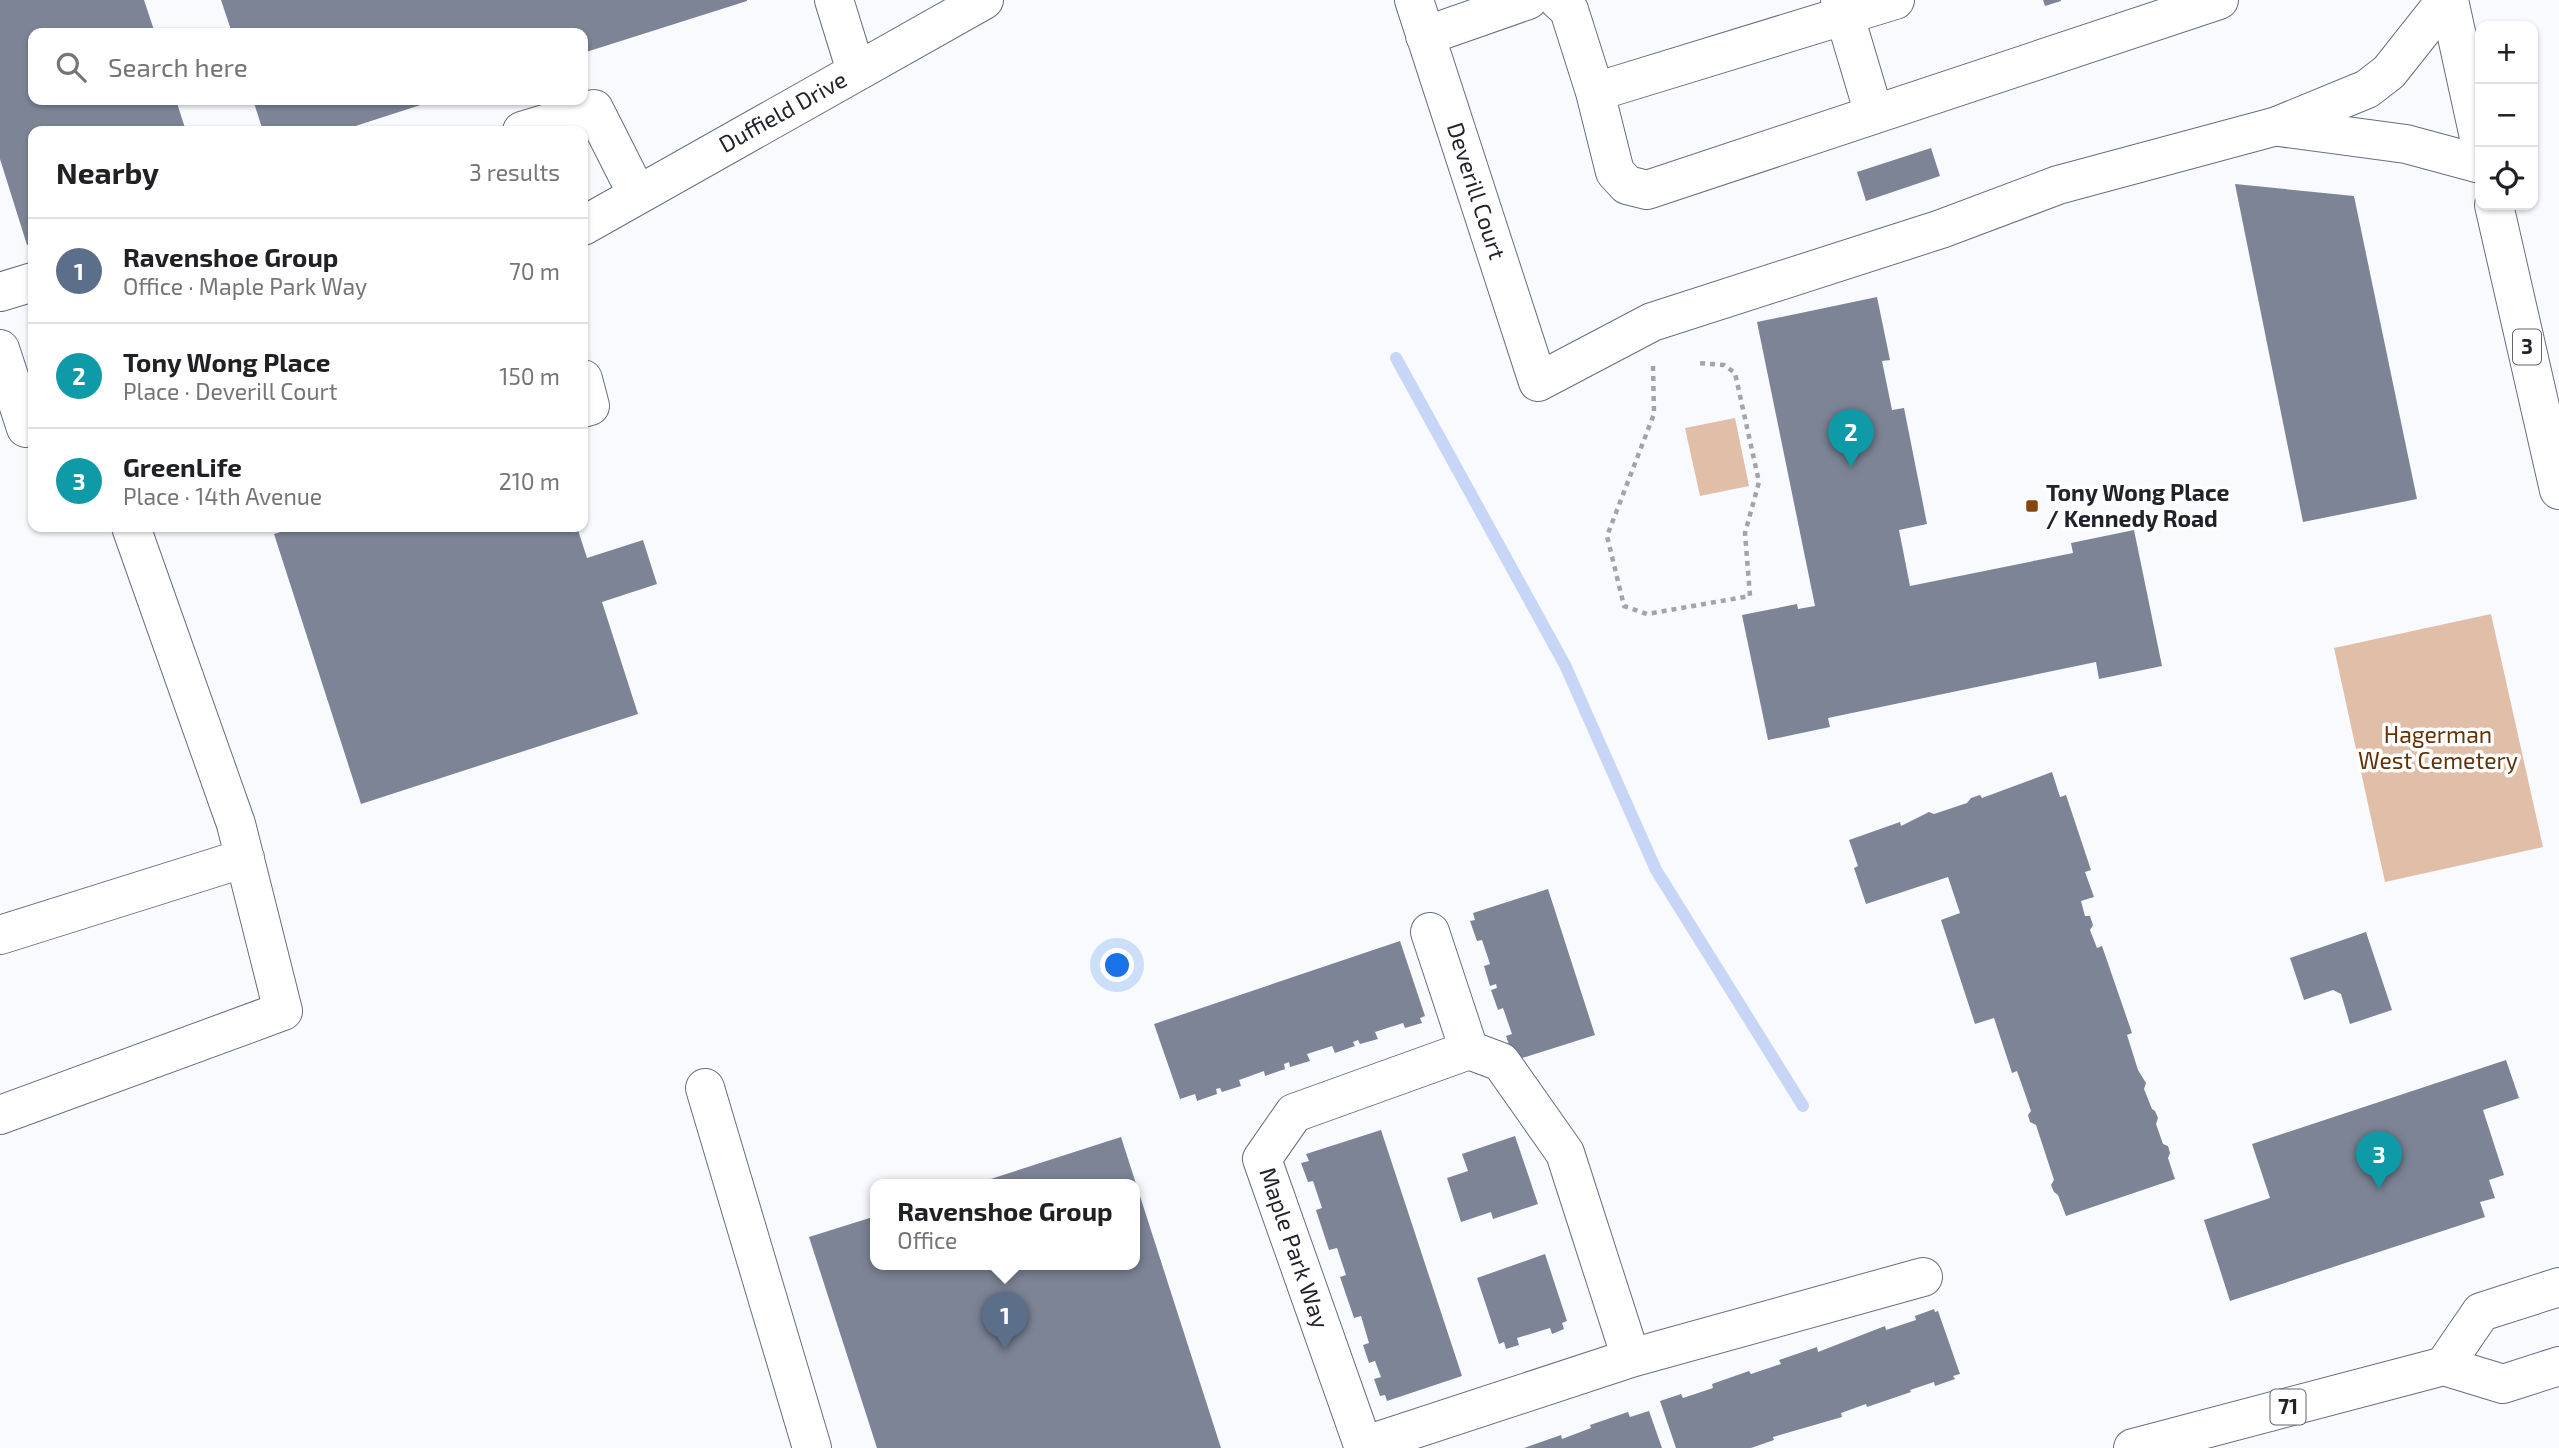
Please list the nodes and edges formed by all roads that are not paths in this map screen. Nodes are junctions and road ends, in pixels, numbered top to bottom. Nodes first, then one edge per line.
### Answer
1 (834, 0) edge
2 (984, 0) edge
3 (1414, 0) edge
4 (1528, 0) edge
5 (1558, 0) edge
6 (1895, 0) edge
7 (2219, 0) edge
8 (2447, 0) edge
9 (1842, 8) edge
10 (1425, 36) junction
11 (856, 71) junction
12 (1595, 92) junction
13 (1874, 114) junction
14 (2475, 120) edge
15 (538, 126) edge
16 (2277, 126) junction
17 (2475, 163) edge
18 (637, 194) junction
19 (2495, 210) edge
20 (588, 223) edge
21 (28, 284) edge
22 (0, 292) edge
23 (0, 349) edge
24 (20, 429) edge
25 (2559, 490) edge
26 (133, 532) edge
27 (245, 858) junction
28 (1430, 932) dead end
29 (0, 935) edge
30 (1469, 1051) junction
31 (705, 1088) dead end
32 (0, 1115) edge
33 (1923, 1277) dead end
34 (2559, 1287) edge
35 (1631, 1359) junction
36 (2444, 1366) junction
37 (2559, 1366) edge
38 (1363, 1447) edge
39 (812, 1448) edge
40 (2133, 1448) edge

1 - 11 street
2 - 11 street, Duffield Drive
3 - 10 street, Deverill Court
4 - 10 street
5 - 12 street
6 - 9 street
7 - 13 street
8 - 14 street
8 - 16 street
9 - 12 street
9 - 13 street
10 - 16 street, Deverill Court
11 - 18 street, Duffield Drive
12 - 13 street
15 - 18 street
16 - 17 street
18 - 20 street, Duffield Drive
19 - 25 street, 3
21 - 22 street
23 - 24 street
26 - 27 street
27 - 29 street
27 - 32 street
28 - 30 street
30 - 35 street
30 - 38 street, Maple Park Way
31 - 39 street
33 - 35 street, Maple Park Way
34 - 36 street
35 - 38 street, Maple Park Way
36 - 37 street
36 - 40 street, 71

